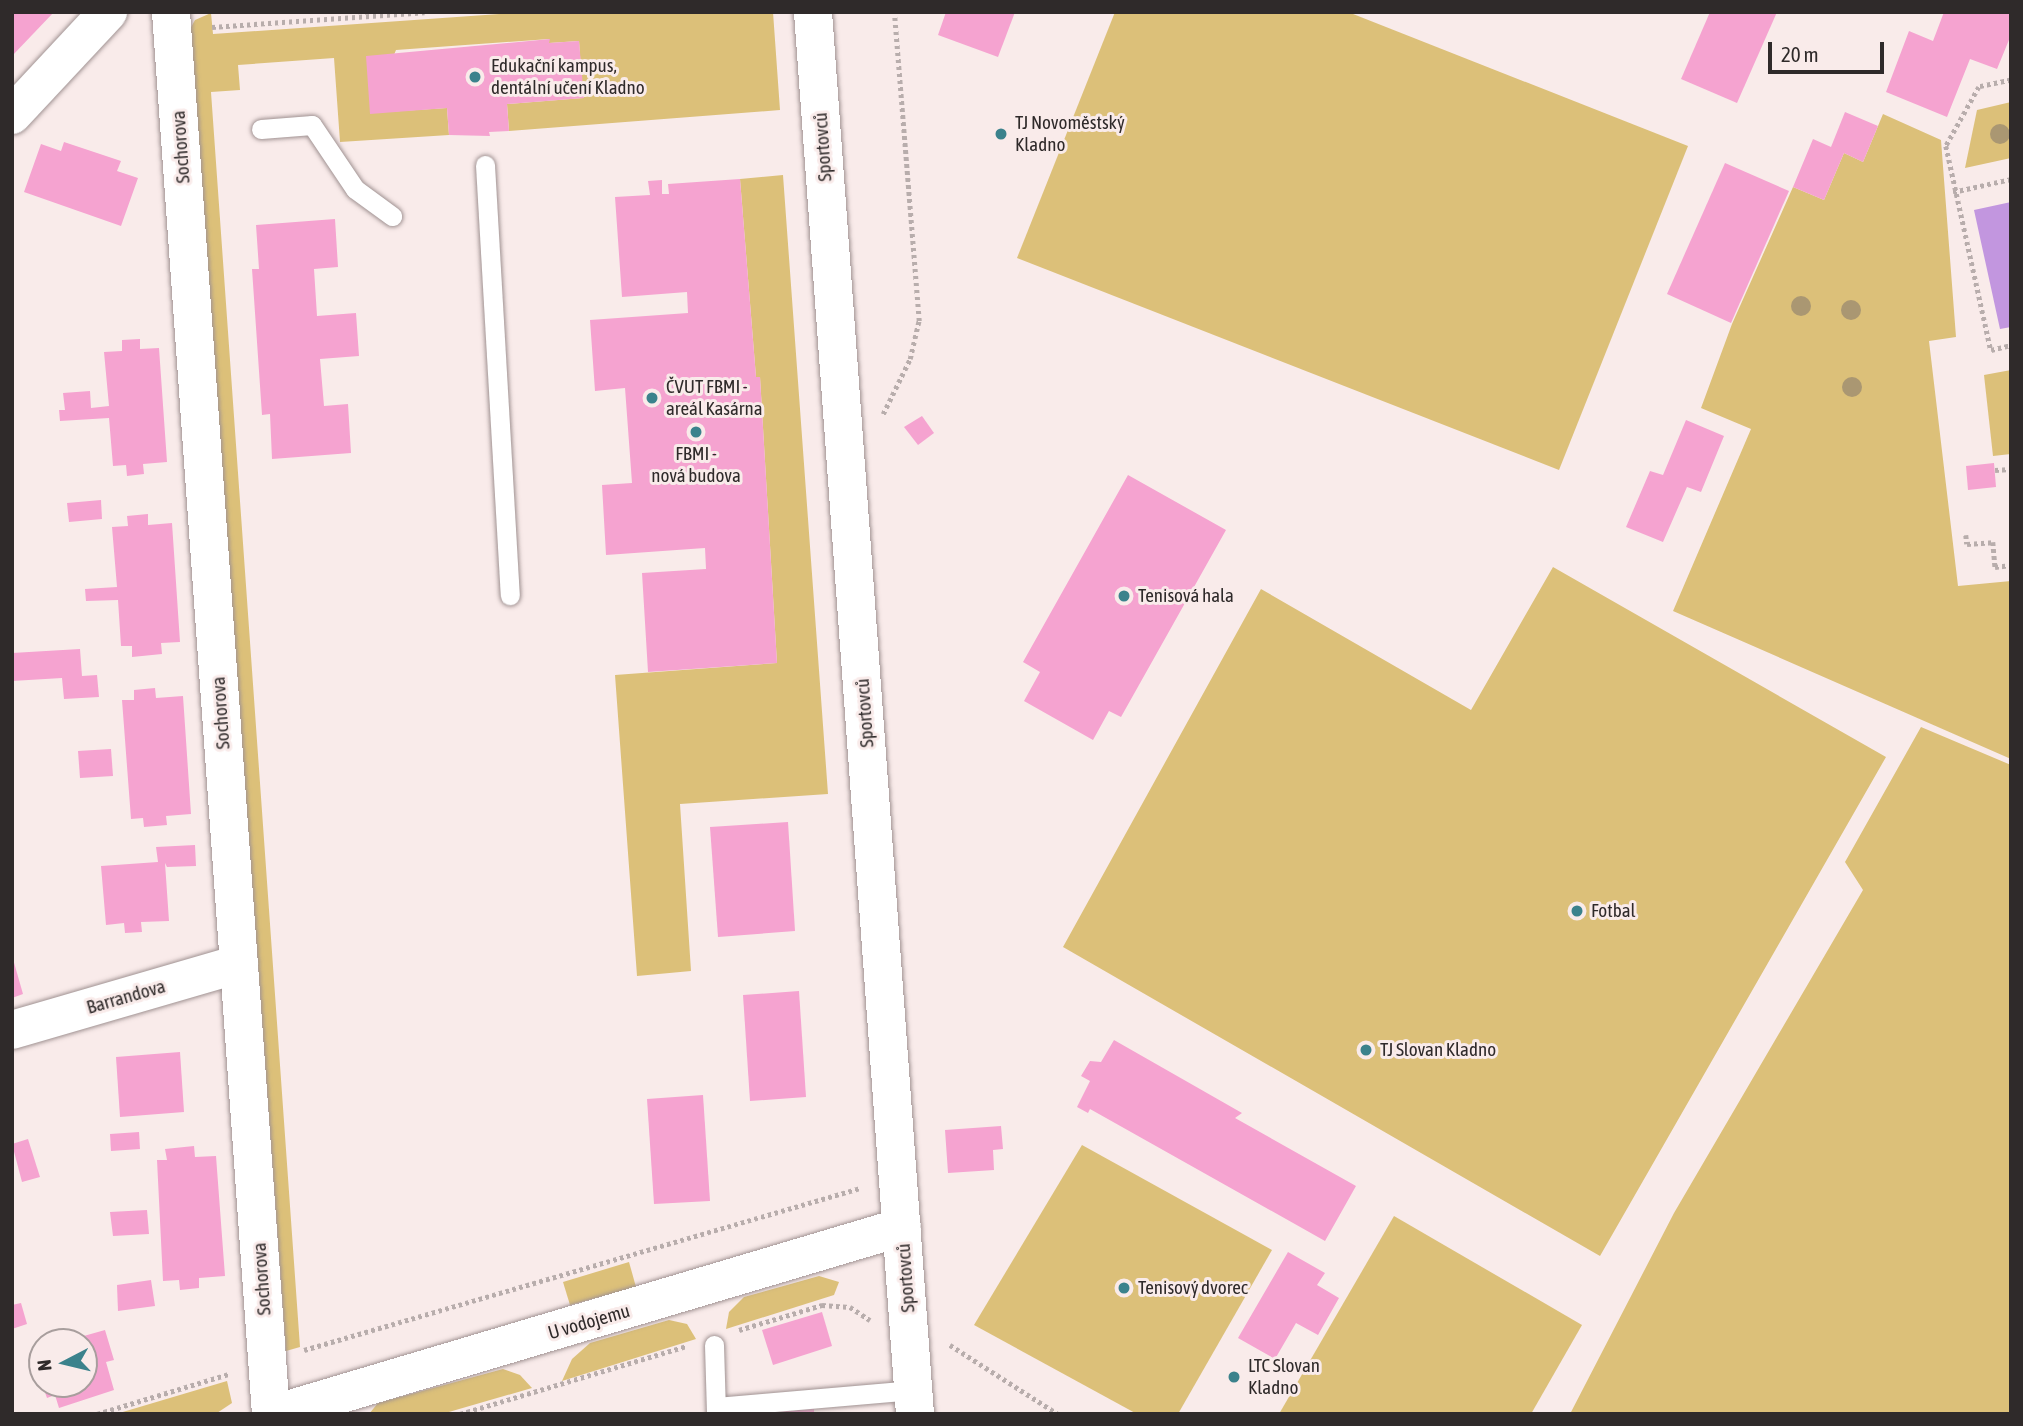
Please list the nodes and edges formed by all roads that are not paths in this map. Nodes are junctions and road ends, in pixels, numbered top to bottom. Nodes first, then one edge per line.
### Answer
1 (108, 12) edge
2 (171, 12) edge
3 (813, 12) edge
4 (12, 115) edge
5 (261, 129) dead end
6 (485, 165) dead end
7 (392, 216) dead end
8 (510, 595) dead end
9 (239, 964) junction
10 (12, 1030) edge
11 (902, 1227) junction
12 (707, 1343) road end
13 (914, 1402) edge
14 (835, 1406) edge
15 (716, 1410) edge
16 (273, 1414) edge

1 - 4 street
2 - 9 street, Sochorova
3 - 11 street, Sportovců
5 - 7 lane
6 - 8 lane
9 - 10 street, Barrandova
9 - 16 street, Sochorova
11 - 13 street, Sportovců
11 - 16 street, U vodojemu
12 - 15 lane
13 - 14 lane
14 - 15 lane

